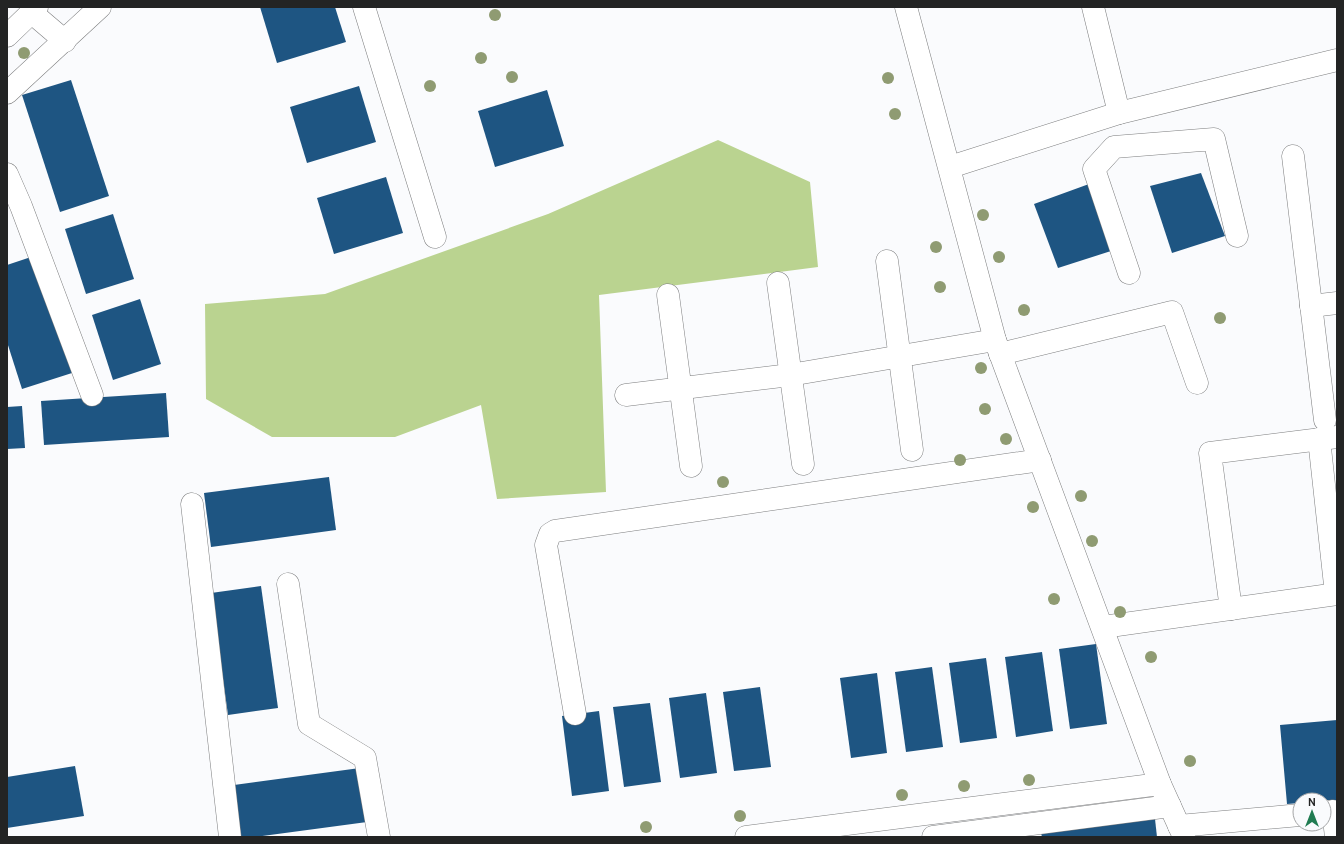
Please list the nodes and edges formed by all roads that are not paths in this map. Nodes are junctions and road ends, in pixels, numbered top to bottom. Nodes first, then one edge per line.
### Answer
1 (364, 7) edge
2 (906, 7) edge
3 (1093, 7) edge
4 (34, 10) edge
5 (101, 10) edge
6 (7, 36) edge
7 (65, 41) junction
8 (1337, 60) edge
9 (7, 93) edge
10 (1113, 115) junction
11 (1114, 147) junction
12 (1293, 156) dead end
13 (950, 167) junction
14 (7, 174) edge
15 (14, 212) edge
16 (1237, 236) dead end
17 (435, 237) dead end
18 (887, 261) dead end
19 (1129, 273) dead end
20 (778, 283) dead end
21 (668, 295) dead end
22 (1337, 303) edge
23 (1311, 306) junction
24 (997, 347) junction
25 (901, 356) junction
26 (790, 375) junction
27 (1197, 383) dead end
28 (680, 389) junction
29 (626, 395) dead end
30 (92, 396) dead end
31 (1327, 432) edge
32 (912, 450) dead end
33 (1040, 460) junction
34 (803, 464) dead end
35 (690, 466) dead end
36 (192, 504) dead end
37 (288, 584) dead end
38 (1336, 594) edge
39 (1231, 609) junction
40 (1103, 627) junction
41 (575, 714) dead end
42 (1160, 784) junction
43 (1170, 806) junction
44 (1292, 816) edge
45 (1332, 817) edge
46 (1181, 832) edge
47 (230, 837) edge
48 (379, 837) edge
49 (746, 837) edge
50 (933, 837) edge
51 (1336, 837) edge

1 - 17 street
2 - 13 street
3 - 10 street
4 - 6 street
4 - 7 street
5 - 7 street
7 - 9 street
8 - 10 street
10 - 11 street
10 - 13 street
11 - 16 street
11 - 19 street
12 - 23 street
13 - 24 street
14 - 15 street
15 - 30 street
18 - 25 street
20 - 26 street
21 - 28 street
22 - 23 street
23 - 31 street
24 - 25 street
24 - 27 street
24 - 33 street
25 - 26 street
25 - 32 street
26 - 28 street
26 - 34 street
28 - 29 street
28 - 35 street
31 - 38 street
31 - 39 street
33 - 40 street
33 - 41 street
36 - 47 street
37 - 48 street
38 - 39 street
39 - 40 street
40 - 42 street
42 - 43 street
42 - 49 street
43 - 46 street
43 - 50 street
44 - 46 street
45 - 51 street

